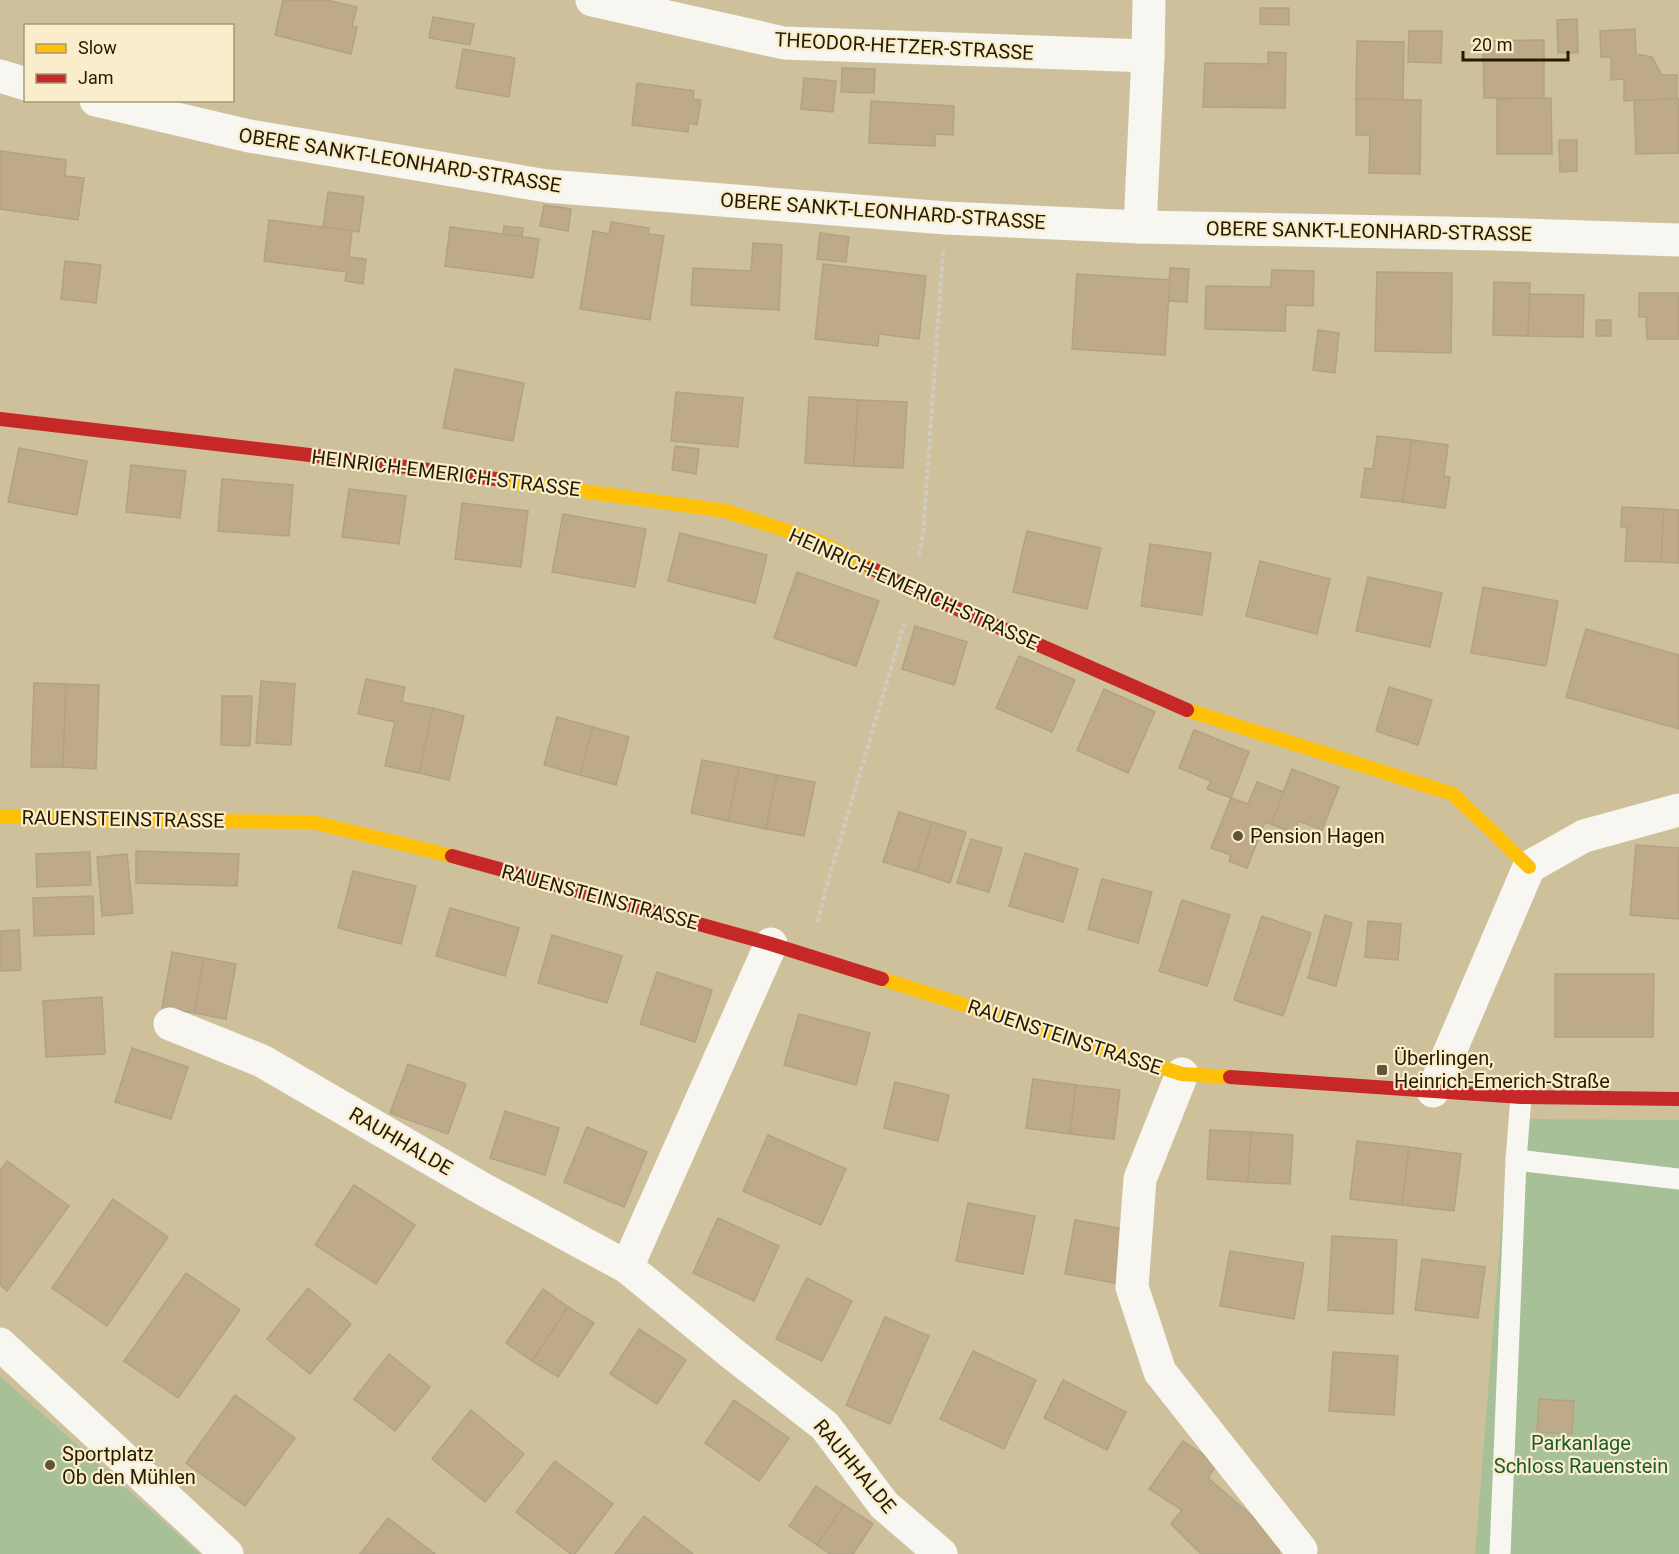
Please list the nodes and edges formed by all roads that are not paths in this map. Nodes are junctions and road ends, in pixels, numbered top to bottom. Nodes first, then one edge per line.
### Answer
1 (592, 0) edge
2 (1149, 0) edge
3 (1148, 56) junction
4 (0, 76) edge
5 (24, 83) edge
6 (104, 102) edge
7 (1140, 227) junction
8 (1679, 240) edge
9 (0, 419) edge
10 (1679, 810) edge
11 (0, 816) edge
12 (1529, 867) junction
13 (771, 944) junction
14 (170, 1024) dead end
15 (1182, 1074) junction
16 (1432, 1091) junction
17 (1521, 1097) junction
18 (1679, 1099) edge
19 (1516, 1160) junction
20 (1679, 1179) edge
21 (627, 1267) junction
22 (0, 1344) edge
23 (1301, 1550) dead end
24 (226, 1554) edge
25 (940, 1554) edge
26 (1500, 1554) edge

1 - 3 street, THEODOR-HETZER-STRASSE
2 - 3 street
3 - 7 street
4 - 5 street
6 - 7 street, OBERE SANKT-LEONHARD-STRASSE
7 - 8 street, OBERE SANKT-LEONHARD-STRASSE
9 - 12 street, HEINRICH-EMERICH-STRASSE
10 - 12 street
11 - 13 street, RAUENSTEINSTRASSE
12 - 16 street
13 - 15 street, RAUENSTEINSTRASSE
13 - 21 street
14 - 21 street, RAUHHALDE
15 - 16 street, RAUENSTEINSTRASSE
15 - 23 street, RAUENSTEINSTRASSE
16 - 17 street, RAUENSTEINSTRASSE
17 - 18 street, RAUENSTEINSTRASSE
17 - 19 lane
19 - 20 lane
19 - 26 lane
21 - 25 street, RAUHHALDE
22 - 24 street

